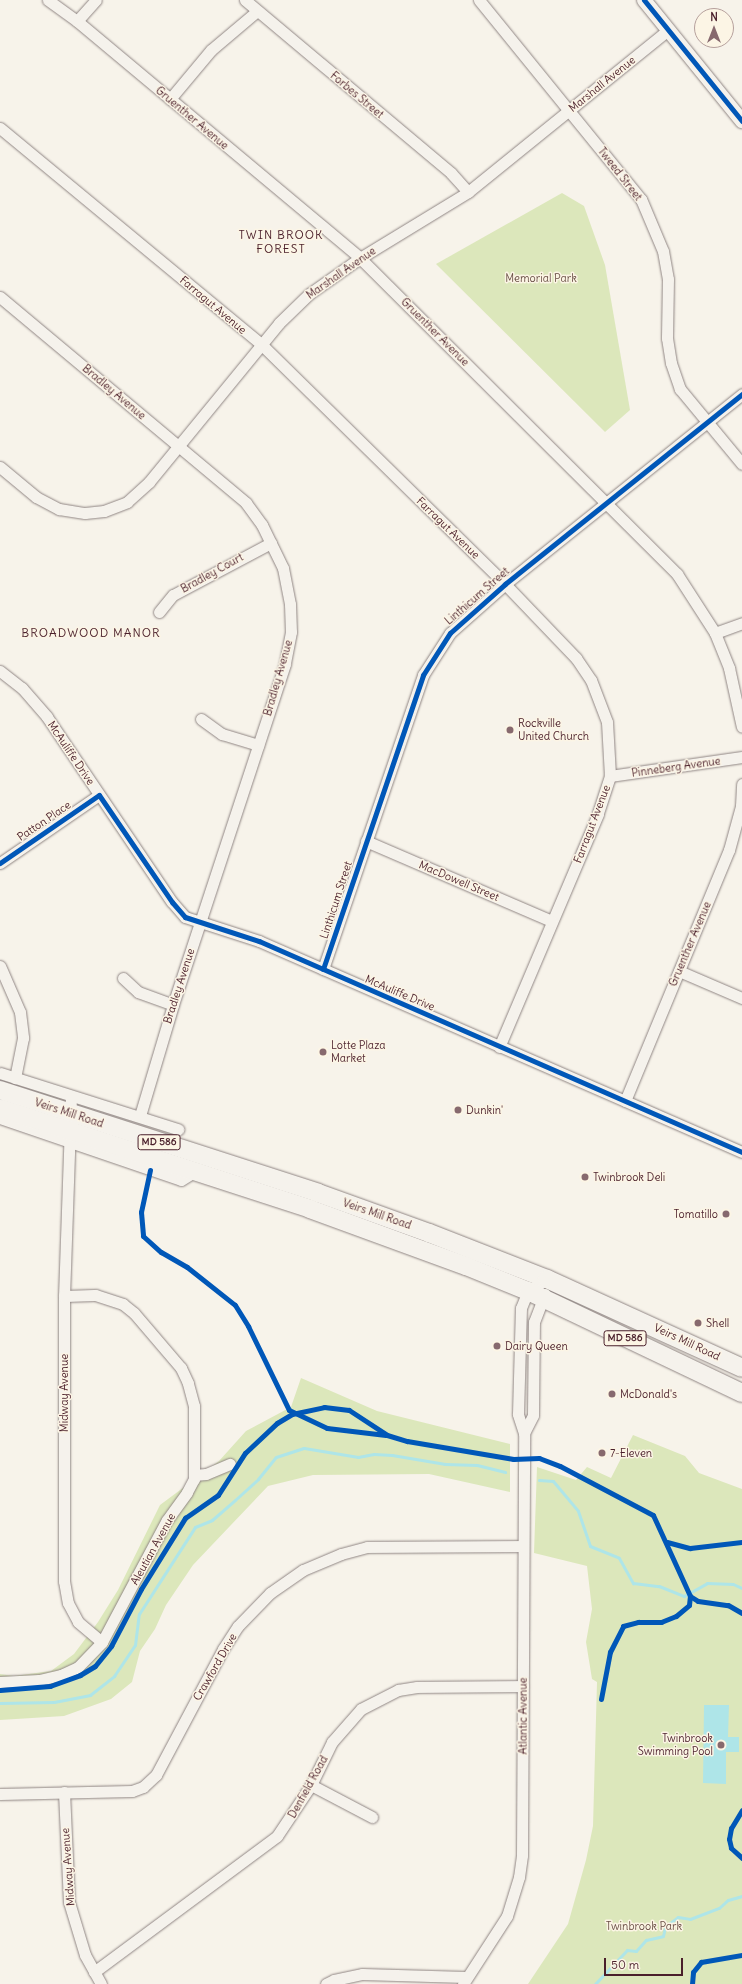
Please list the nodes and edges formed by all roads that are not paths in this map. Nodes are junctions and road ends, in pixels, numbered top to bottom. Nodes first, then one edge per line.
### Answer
1 (48, 0) edge
2 (96, 0) edge
3 (245, 0) edge
4 (478, 0) edge
5 (644, 0) edge
6 (256, 12) junction
7 (77, 21) junction
8 (668, 30) junction
9 (170, 99) junction
10 (570, 110) junction
11 (742, 121) edge
12 (0, 128) edge
13 (468, 192) junction
14 (360, 258) junction
15 (0, 297) edge
16 (262, 345) junction
17 (742, 394) edge
18 (706, 423) junction
19 (178, 446) junction
20 (742, 464) edge
21 (0, 467) edge
22 (607, 502) junction
23 (271, 544) junction
24 (505, 584) junction
25 (159, 612) dead end
26 (742, 624) edge
27 (714, 633) junction
28 (0, 671) edge
29 (201, 719) dead end
30 (742, 727) edge
31 (258, 745) junction
32 (742, 757) edge
33 (610, 776) junction
34 (742, 784) edge
35 (100, 795) junction
36 (366, 841) junction
37 (0, 864) edge
38 (552, 921) junction
39 (200, 922) junction
40 (0, 966) edge
41 (323, 969) junction
42 (679, 971) junction
43 (124, 978) dead end
44 (742, 998) edge
45 (173, 1005) junction
46 (499, 1047) junction
47 (0, 1072) edge
48 (15, 1078) junction
49 (0, 1090) edge
50 (625, 1101) junction
51 (70, 1104) junction
52 (0, 1108) edge
53 (140, 1116) junction
54 (0, 1118) edge
55 (178, 1129) dead end
56 (69, 1136) junction
57 (742, 1152) edge
58 (314, 1201) junction
59 (547, 1279) junction
60 (528, 1291) junction
61 (64, 1296) junction
62 (544, 1300) junction
63 (520, 1366) junction
64 (742, 1368) edge
65 (533, 1375) junction
66 (742, 1393) edge
67 (524, 1433) junction
68 (230, 1464) dead end
69 (194, 1475) junction
70 (522, 1546) junction
71 (102, 1642) junction
72 (0, 1682) edge
73 (523, 1686) junction
74 (311, 1786) junction
75 (64, 1792) junction
76 (0, 1794) edge
77 (372, 1817) dead end
78 (94, 1972) junction
79 (464, 1981) edge
80 (101, 1984) edge
81 (326, 1984) edge

1 - 7 street, Gruenther Avenue
2 - 7 street
3 - 6 street, Forbes Street
4 - 10 street, Tweed Street
5 - 8 street
6 - 9 street
6 - 13 street, Forbes Street
7 - 9 street, Gruenther Avenue
8 - 10 street, Marshall Avenue
8 - 11 street
9 - 14 street, Gruenther Avenue
10 - 13 street, Marshall Avenue
10 - 18 street, Tweed Street
12 - 16 street, Farragut Avenue
13 - 14 street, Marshall Avenue
14 - 16 street, Marshall Avenue
14 - 22 street, Gruenther Avenue
15 - 19 street, Bradley Avenue
16 - 19 street, Marshall Avenue
16 - 24 street, Farragut Avenue
17 - 18 street, Linthicum Street
18 - 20 street, Tweed Street
18 - 22 street, Linthicum Street
19 - 21 street, Marshall Avenue
19 - 23 street, Bradley Avenue
22 - 24 street, Linthicum Street
22 - 27 street, Gruenther Avenue
23 - 25 street, Bradley Court
23 - 31 street, Bradley Avenue
24 - 33 street, Farragut Avenue
24 - 36 street, Linthicum Street
26 - 27 street
27 - 30 street, Gruenther Avenue
28 - 35 street, McAuliffe Drive
29 - 31 street
31 - 39 street, Bradley Avenue
32 - 33 street, Pinneberg Avenue
33 - 38 street, Farragut Avenue
34 - 42 street, Gruenther Avenue
35 - 37 street, Patton Place
35 - 39 street, McAuliffe Drive
36 - 38 street, MacDowell Street
36 - 41 street, Linthicum Street
38 - 46 street, Farragut Avenue
39 - 41 street, McAuliffe Drive
39 - 45 street, Bradley Avenue
40 - 48 street
41 - 46 street, McAuliffe Drive
42 - 44 street
42 - 50 street, Gruenther Avenue
43 - 45 street
45 - 53 street, Bradley Avenue
46 - 50 street, McAuliffe Drive
47 - 48 street, Veirs Mill Road
48 - 51 street, Veirs Mill Road
49 - 51 main road, Veirs Mill Road / MD 586
50 - 57 street, McAuliffe Drive
51 - 53 street, Veirs Mill Road
51 - 56 street, Midway Avenue
51 - 58 main road, Veirs Mill Road / MD 586
52 - 56 main road, Veirs Mill Road / MD 586
53 - 55 street, Veirs Mill Road
54 - 56 street, Veirs Mill Road
56 - 58 main road, Veirs Mill Road / MD 586
56 - 61 street, Midway Avenue
58 - 59 main road, Veirs Mill Road / MD 586
58 - 60 main road, Veirs Mill Road / MD 586
59 - 60 street
59 - 62 street, Atlantic Avenue
59 - 64 main road, Veirs Mill Road / MD 586
60 - 62 main road, Veirs Mill Road / MD 586
60 - 63 street, Atlantic Avenue
61 - 69 street, Aleutian Avenue
61 - 71 street, Midway Avenue
62 - 65 street, Atlantic Avenue
62 - 66 main road, Veirs Mill Road / MD 586
63 - 65 street
63 - 67 street, Atlantic Avenue
65 - 67 street, Atlantic Avenue
67 - 70 street, Atlantic Avenue
68 - 69 street
69 - 71 street, Aleutian Avenue
70 - 73 street, Atlantic Avenue
70 - 75 street, Crawford Drive
71 - 72 street, Aleutian Avenue
73 - 74 street, Denfield Road
73 - 79 street, Atlantic Avenue
74 - 77 street
74 - 78 street, Denfield Road
75 - 76 street, Crawford Drive
75 - 78 street, Midway Avenue
78 - 80 street, Midway Avenue
79 - 81 street

